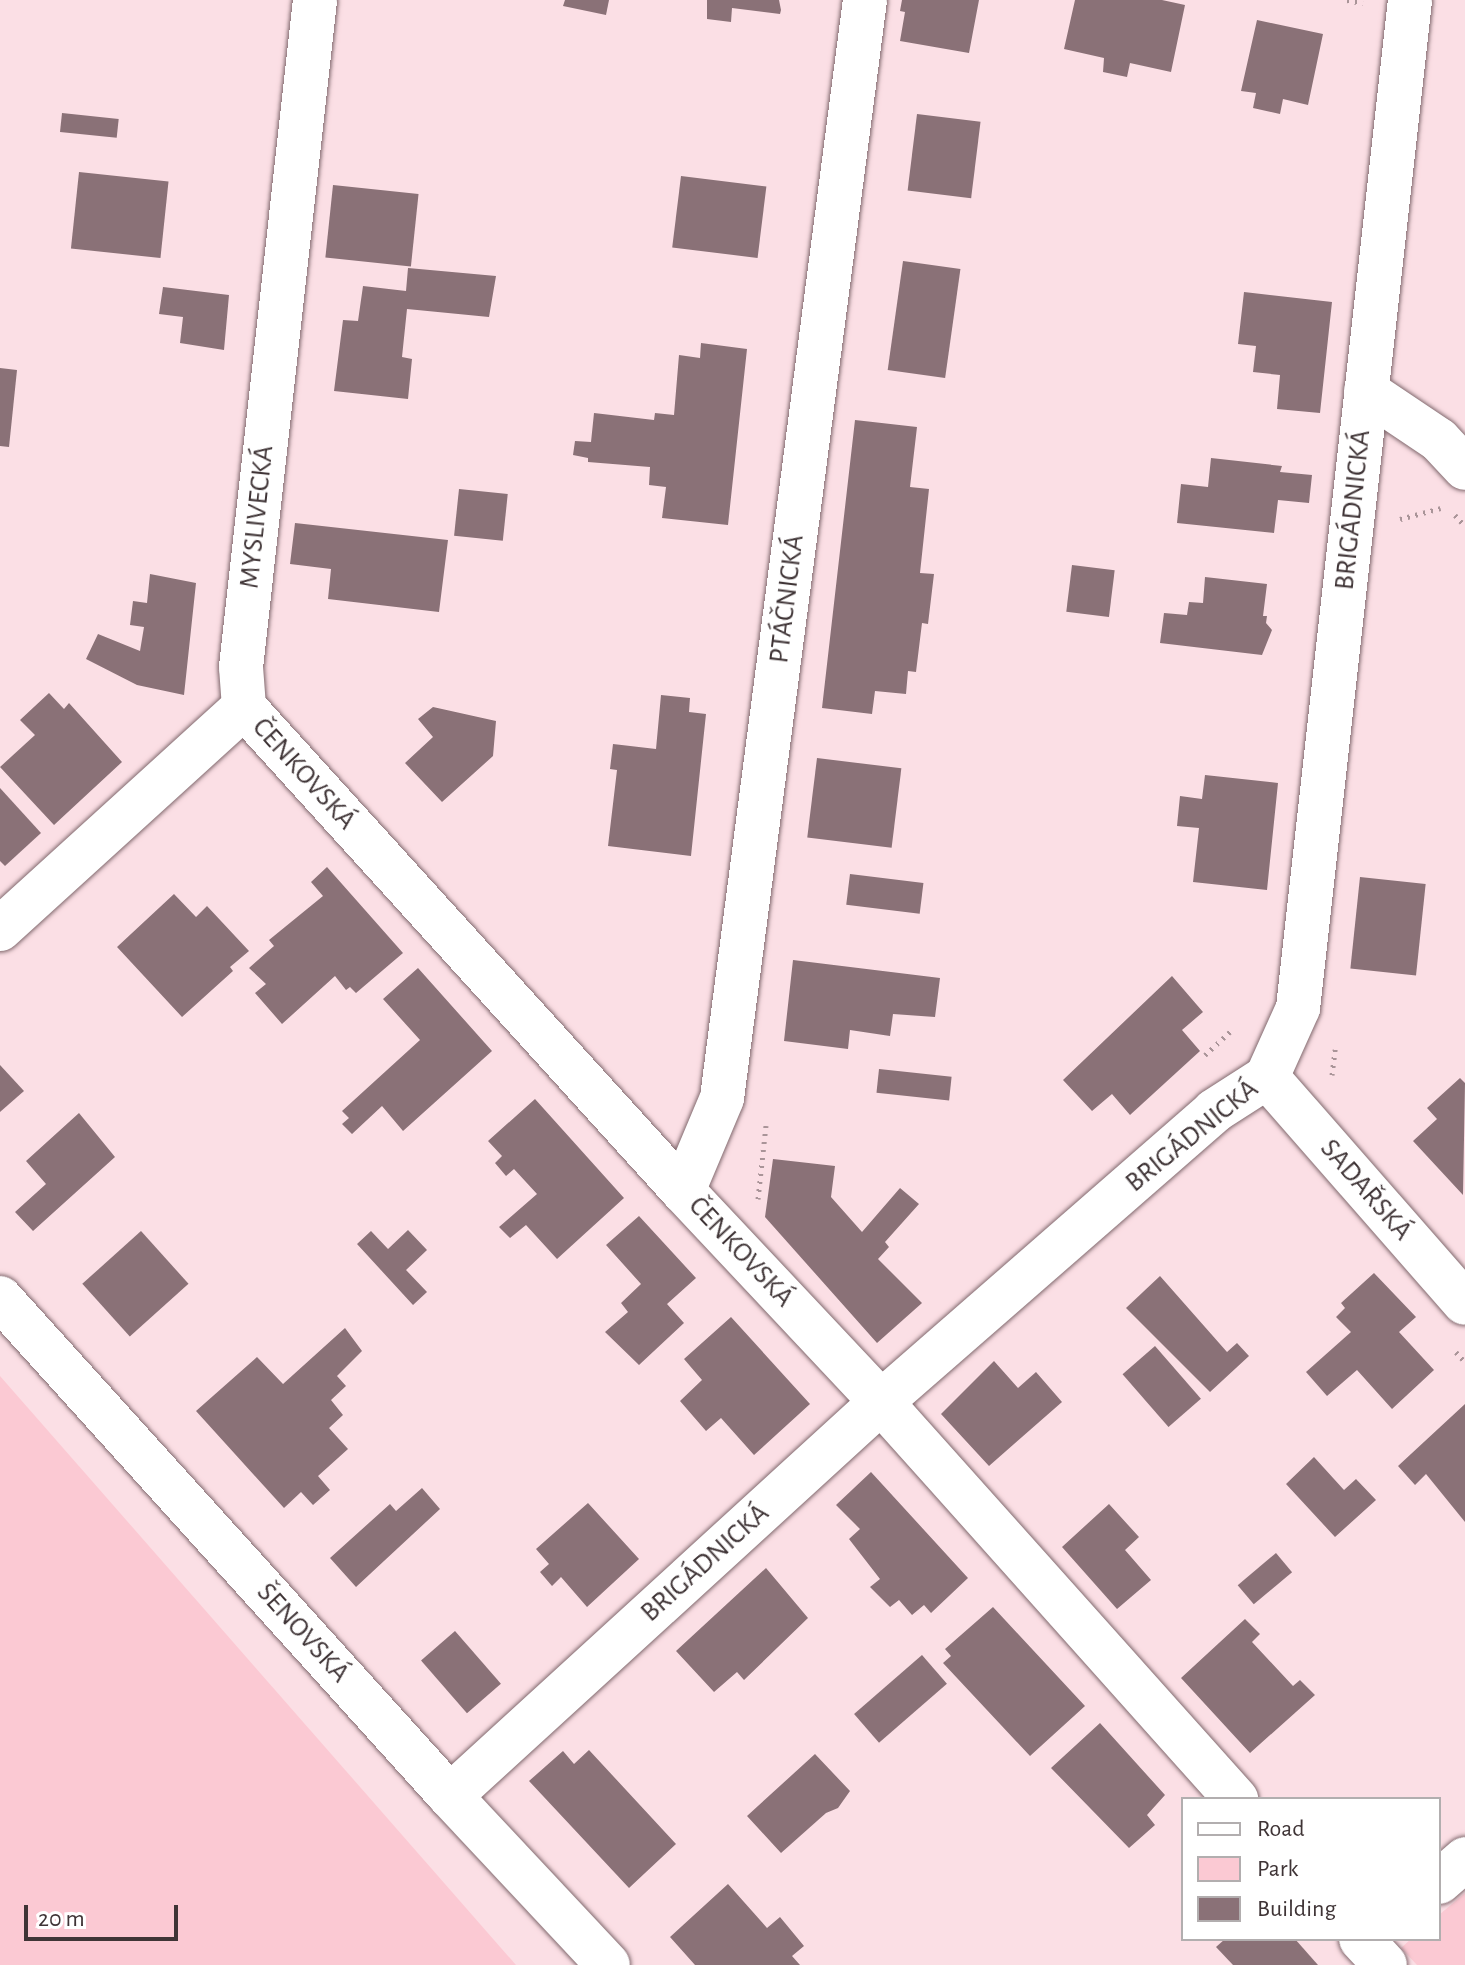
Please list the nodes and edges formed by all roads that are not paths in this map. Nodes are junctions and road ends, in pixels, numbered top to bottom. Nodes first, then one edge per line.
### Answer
1 (315, 0) edge
2 (865, 0) edge
3 (1410, 0) edge
4 (1366, 391) junction
5 (1465, 468) edge
6 (244, 707) junction
7 (0, 929) edge
8 (1267, 1077) junction
9 (683, 1191) junction
10 (0, 1298) edge
11 (1465, 1303) edge
12 (881, 1402) junction
13 (450, 1796) junction
14 (1234, 1797) edge
15 (1465, 1859) edge
16 (1441, 1880) edge
17 (608, 1965) edge

1 - 6 street, MYSLIVECKÁ
2 - 9 street, PTÁČNICKÁ
3 - 4 street, BRIGÁDNICKÁ
4 - 5 street
4 - 8 street, BRIGÁDNICKÁ
6 - 7 street
6 - 9 street, ČENKOVSKÁ
8 - 11 street, SADAŘSKÁ
8 - 12 street, BRIGÁDNICKÁ
9 - 12 street, ČENKOVSKÁ
10 - 13 street, ŠENOVSKÁ
12 - 13 street, BRIGÁDNICKÁ
12 - 14 street, ČENKOVSKÁ
13 - 17 street, ŠENOVSKÁ
15 - 16 street

